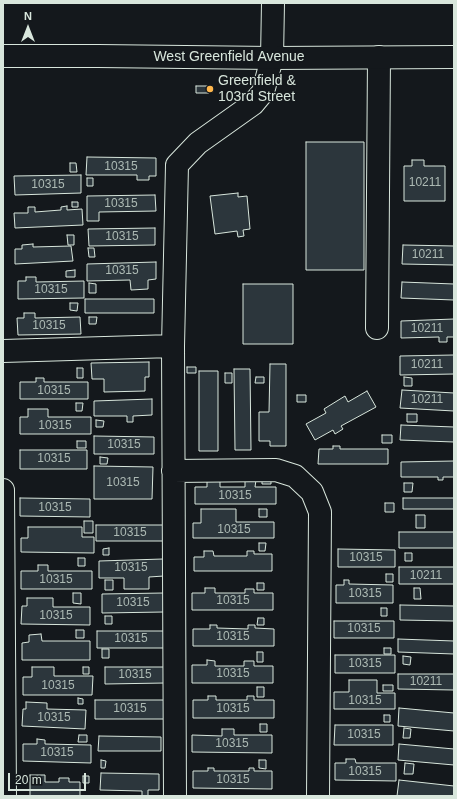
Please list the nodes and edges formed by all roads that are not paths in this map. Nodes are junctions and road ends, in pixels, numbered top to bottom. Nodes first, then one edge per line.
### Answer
1 (273, 3) edge
2 (3, 56) edge
3 (378, 57) junction
4 (454, 57) edge
5 (272, 58) junction
6 (377, 328) dead end
7 (173, 346) junction
8 (3, 350) edge
9 (173, 471) junction
10 (3, 490) edge
11 (5, 796) edge
12 (175, 796) edge
13 (318, 796) edge

1 - 5 street
2 - 5 street, West Greenfield Avenue
3 - 4 street, West Greenfield Avenue
3 - 5 street, West Greenfield Avenue
3 - 6 street
5 - 7 street
7 - 8 street
7 - 9 street
9 - 12 street
9 - 13 street
10 - 11 street

